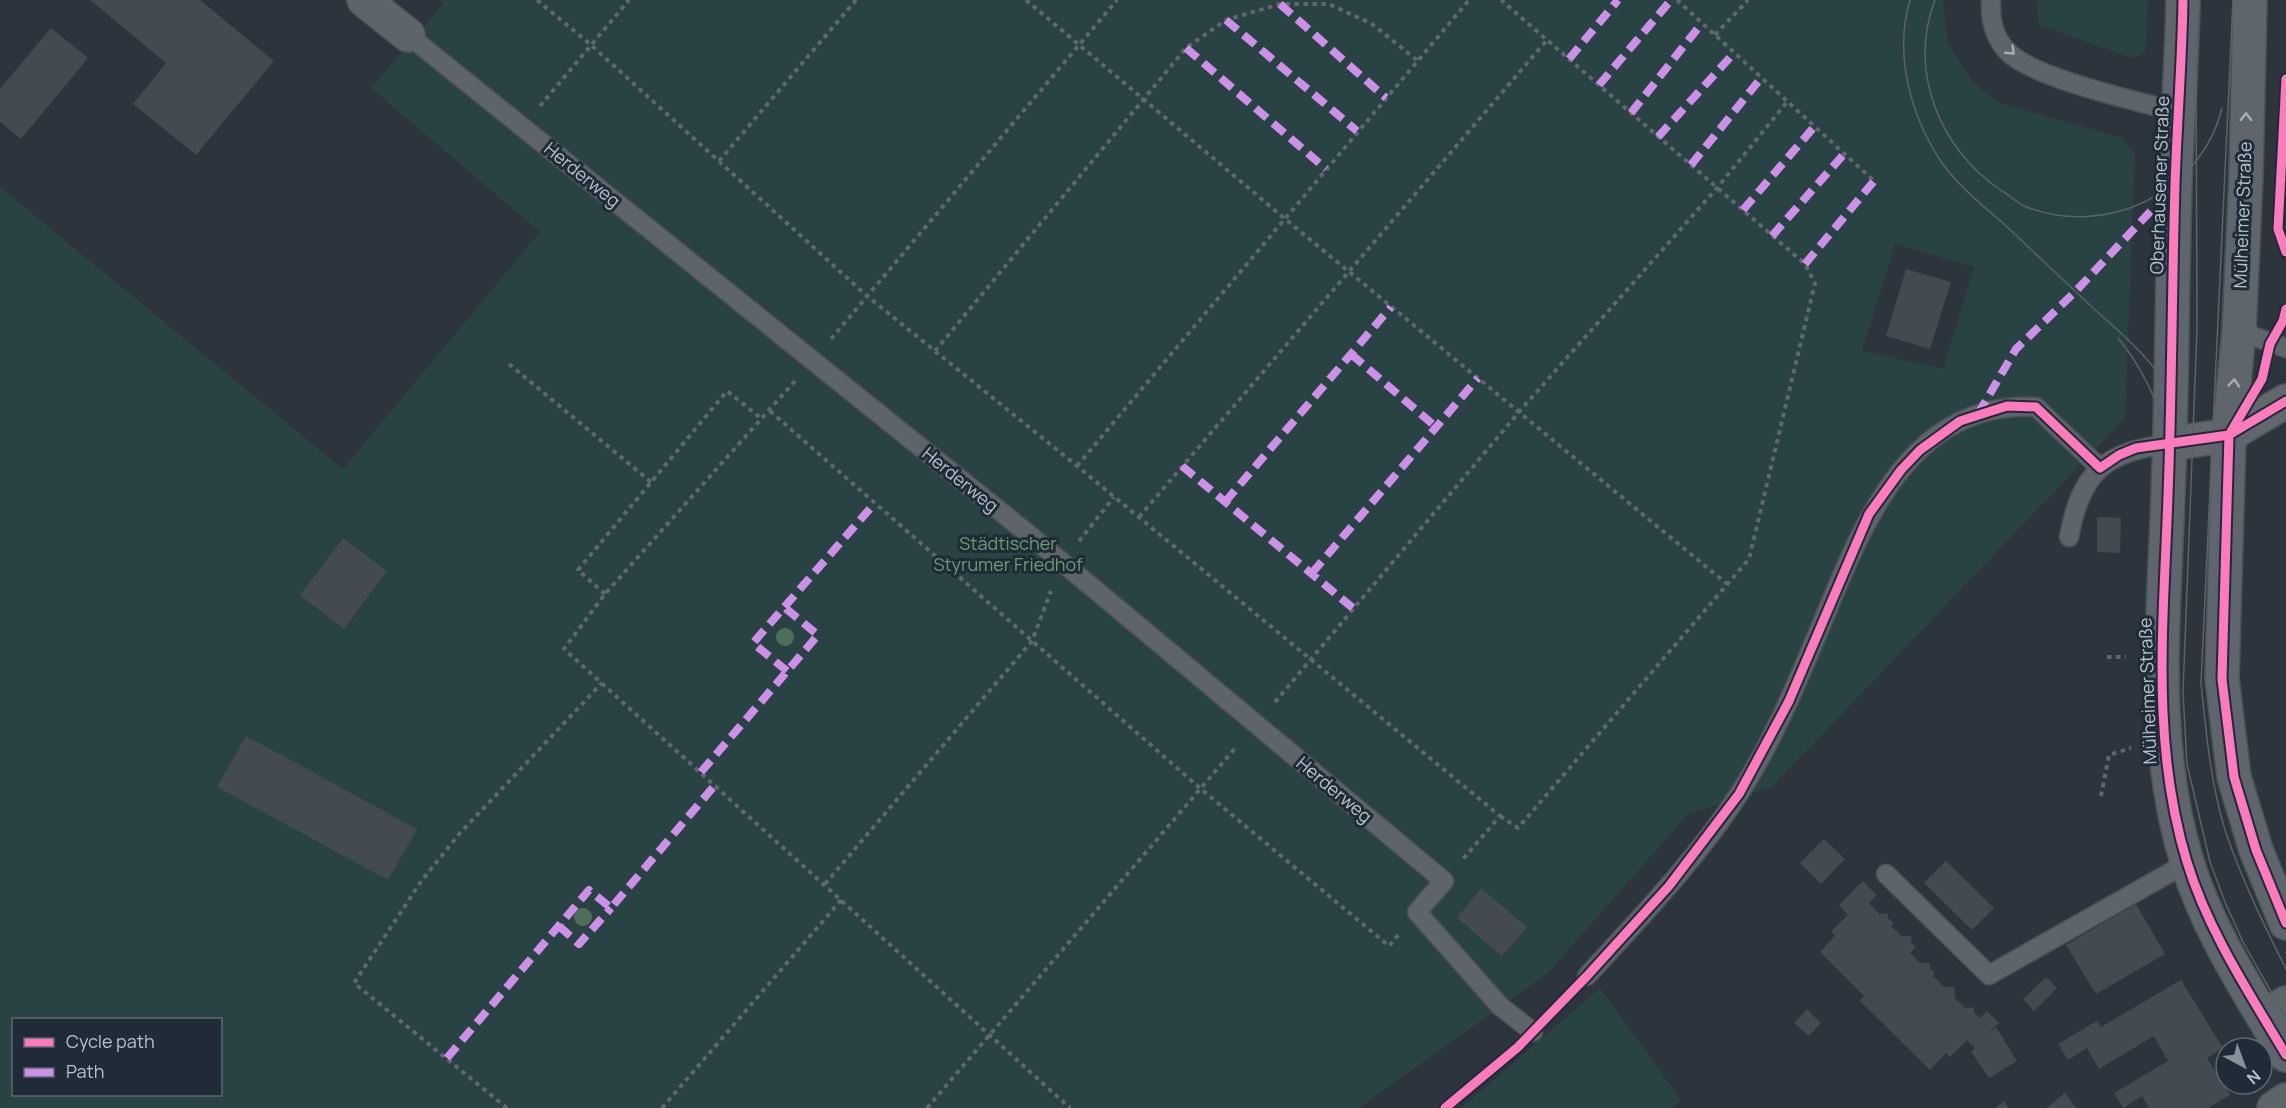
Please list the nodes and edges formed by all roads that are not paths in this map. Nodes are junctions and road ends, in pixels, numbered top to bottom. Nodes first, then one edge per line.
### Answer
1 (364, 0) edge
2 (1991, 0) edge
3 (2183, 0) edge
4 (2250, 0) edge
5 (408, 35) joint
6 (2178, 112) junction
7 (2239, 331) junction
8 (2286, 348) edge
9 (2172, 371) joint
10 (2286, 401) edge
11 (2229, 435) junction
12 (2170, 444) junction
13 (2100, 468) junction
14 (2069, 537) dead end
15 (2187, 863) junction
16 (1886, 874) dead end
17 (2286, 923) edge
18 (1587, 976) dead end
19 (2275, 1010) edge
20 (1533, 1032) dead end
21 (2286, 1055) edge
22 (2286, 1100) edge
23 (2274, 1108) edge

1 - 5 street, Herderweg
2 -> 6 lane
3 - 6 main road, Oberhausener Straße
7 -> 4 main road, Mülheimer Straße
5 - 20 lane, Herderweg
6 - 9 main road, Oberhausener Straße
7 - 8 lane
11 -> 7 main road, Mülheimer Straße
9 - 12 main road, Mülheimer Straße
10 - 11 street
11 - 12 street
11 - 17 main road, Mülheimer Straße
12 - 13 lane
12 - 15 main road, Mülheimer Straße
13 - 14 lane
13 - 18 lane
15 - 16 lane
15 - 19 main road, Mülheimer Straße
19 - 21 main road, Mülheimer Straße
22 - 23 street

